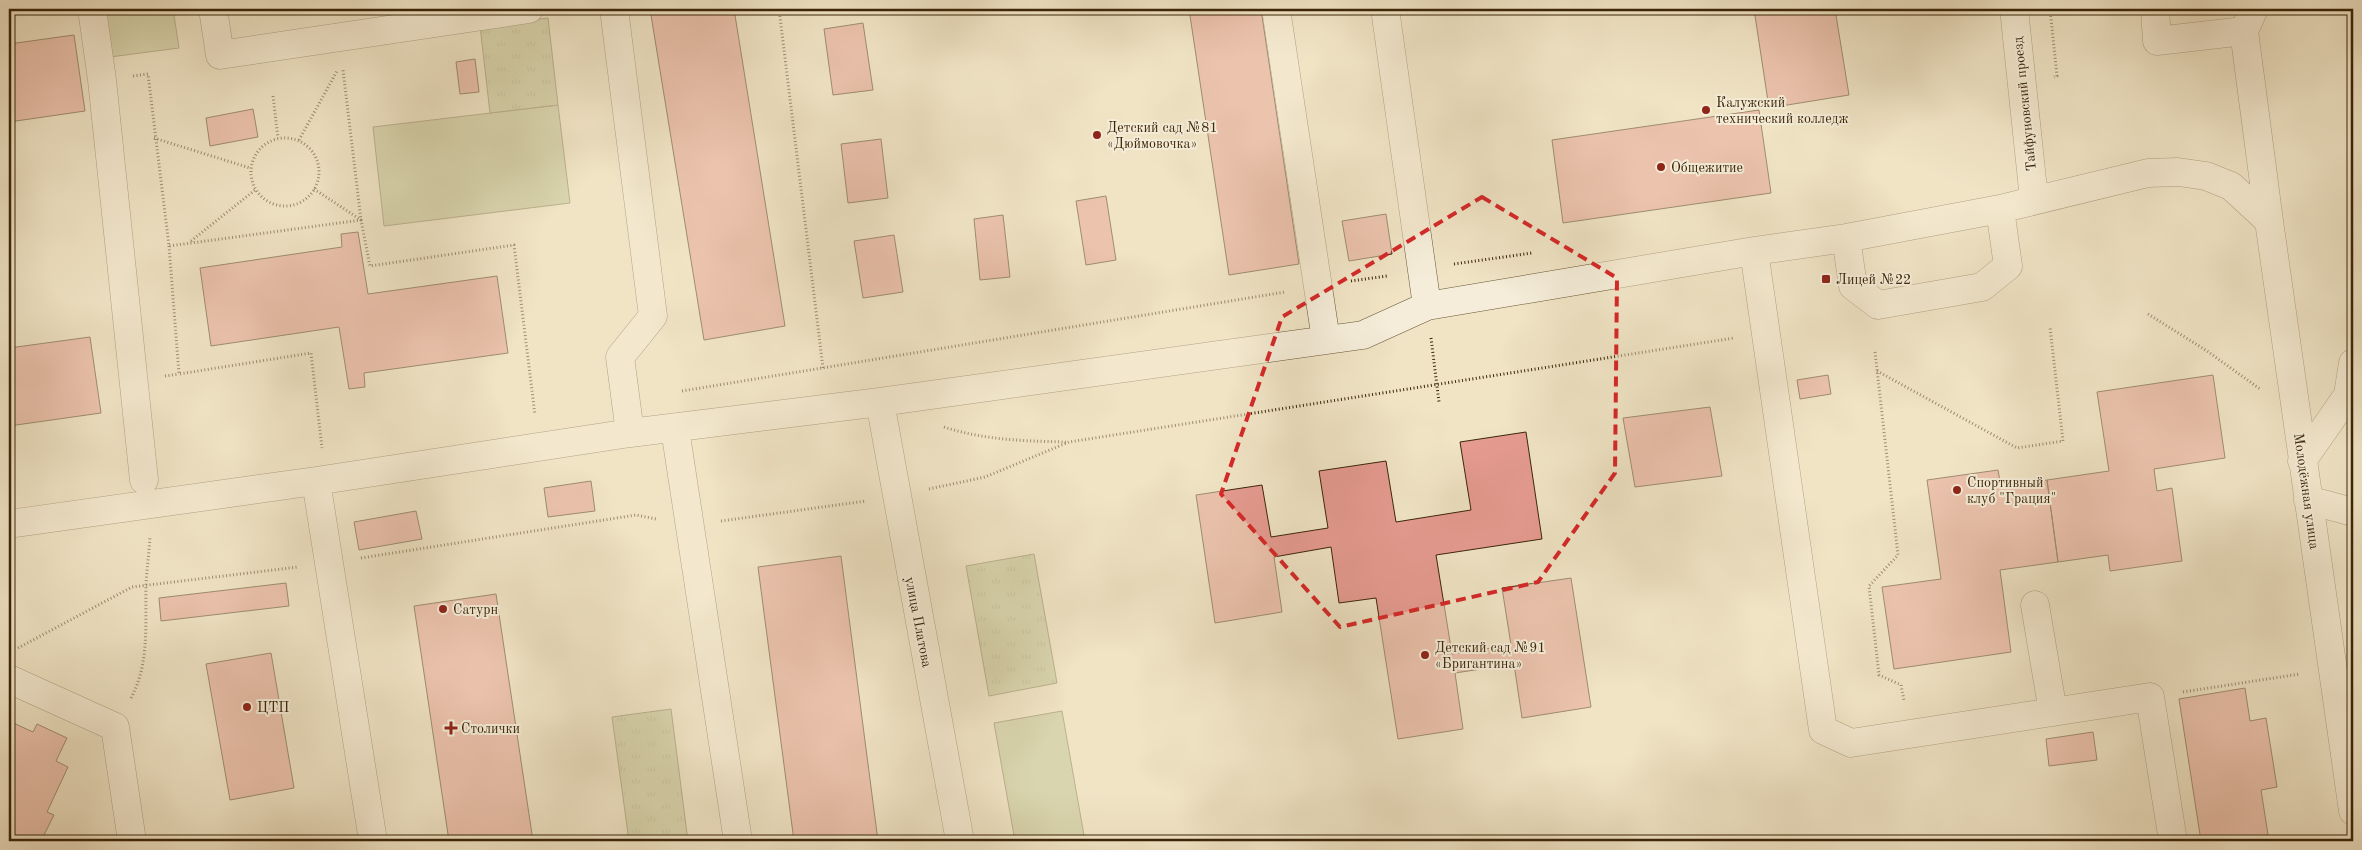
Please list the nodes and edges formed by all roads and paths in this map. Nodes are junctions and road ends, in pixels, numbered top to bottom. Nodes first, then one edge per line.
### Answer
1 (92, 9) edge
2 (213, 9) edge
3 (528, 9) edge
4 (614, 9) edge
5 (779, 9) edge
6 (1276, 9) edge
7 (1385, 9) edge
8 (2014, 9) edge
9 (2050, 9) edge
10 (2155, 9) edge
11 (2249, 20) edge
12 (148, 74) dead end
13 (2021, 82) junction
14 (273, 96) dead end
15 (154, 138) junction
16 (278, 138) junction
17 (299, 140) junction
18 (250, 168) junction
19 (314, 189) junction
20 (255, 190) junction
21 (2034, 199) junction
22 (2000, 209) junction
23 (362, 220) junction
24 (2269, 221) junction
25 (1846, 238) junction
26 (190, 242) junction
27 (169, 246) junction
28 (1754, 251) junction
29 (1540, 252) dead end
30 (1451, 264) dead end
31 (1387, 276) dead end
32 (1344, 282) dead end
33 (1293, 291) dead end
34 (1427, 306) junction
35 (2148, 314) dead end
36 (2050, 327) dead end
37 (1326, 340) junction
38 (1875, 352) dead end
39 (2353, 363) edge
40 (823, 368) junction
41 (1877, 371) junction
42 (676, 392) dead end
43 (2266, 394) dead end
44 (880, 402) junction
45 (1439, 402) dead end
46 (535, 415) dead end
47 (937, 424) dead end
48 (675, 429) junction
49 (630, 434) junction
50 (1070, 442) dead end
51 (322, 450) dead end
52 (2302, 461) junction
53 (316, 481) junction
54 (148, 492) junction
55 (2308, 500) junction
56 (2353, 512) edge
57 (9, 524) edge
58 (2035, 605) dead end
59 (2303, 673) dead end
60 (9, 678) edge
61 (2150, 697) junction
62 (2053, 712) junction
63 (115, 728) junction
64 (1910, 734) junction
65 (2353, 811) edge
66 (132, 841) edge
67 (373, 841) edge
68 (738, 841) edge
69 (960, 841) edge
70 (2173, 841) edge

1 - 54 street
2 - 3 street
4 - 49 street
5 - 40 path
6 - 37 street
7 - 34 street
8 - 13 street, Тайфуновский проезд
9 - 13 path
10 - 11 street
11 - 24 street, Молодёжная улица
12 - 15 path
13 - 21 street, Тайфуновский проезд
14 - 16 path
15 - 18 path
15 - 27 path
16 - 17 path
16 - 18 path
17 - 19 path
17 - 23 path
18 - 20 path
19 - 20 path
19 - 23 path
20 - 26 path
21 - 22 street
21 - 24 street
22 - 25 street
22 - 25 street
23 - 26 path
23 - 46 path
24 - 52 street, Молодёжная улица
25 - 28 street
26 - 27 path
27 - 51 path
28 - 34 street
28 - 64 street
29 - 30 path
31 - 32 path
33 - 40 path
34 - 37 street
34 - 45 path
35 - 43 path
36 - 41 path
37 - 44 street
38 - 41 path
39 - 52 street
40 - 42 path
41 - 64 path
44 - 48 street
44 - 69 street, улица Платова
47 - 50 path
48 - 49 street
48 - 68 street
49 - 53 street
52 - 55 street, Молодёжная улица
53 - 54 street
53 - 67 street
54 - 57 street
54 - 63 path
55 - 56 street
55 - 65 street, Молодёжная улица
58 - 62 street
59 - 61 path
60 - 63 street
61 - 62 street
61 - 70 street
62 - 64 street
63 - 66 street

